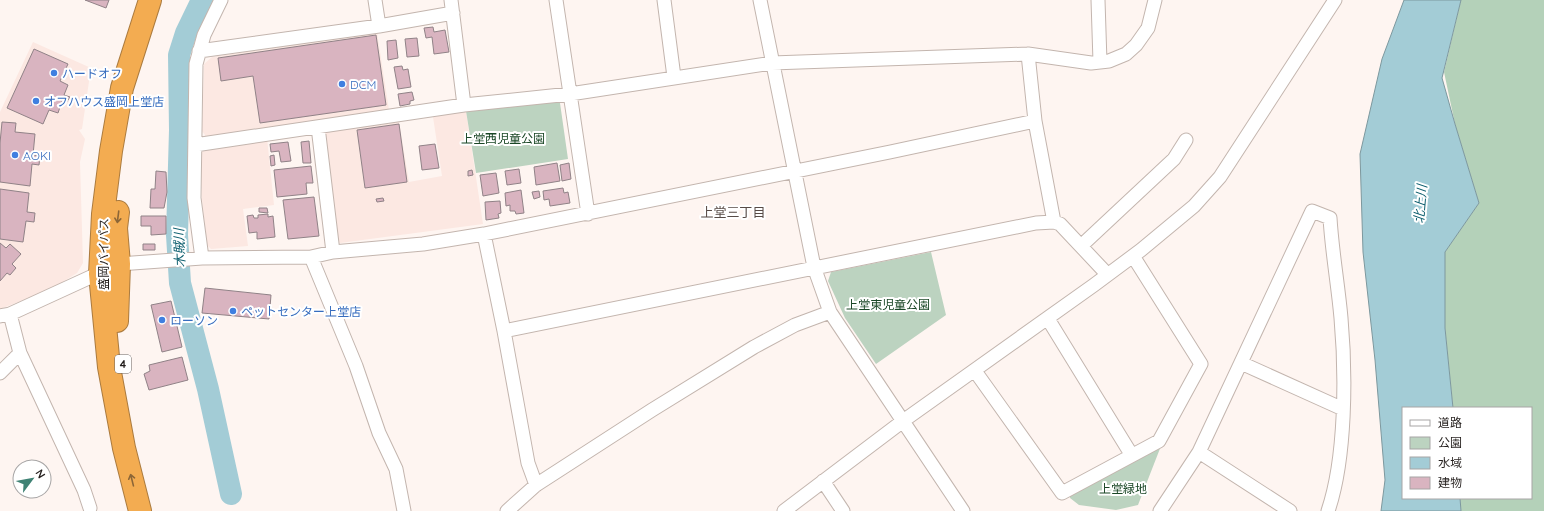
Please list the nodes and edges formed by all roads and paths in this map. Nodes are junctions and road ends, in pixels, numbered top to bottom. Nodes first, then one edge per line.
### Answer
1 (138, 0) edge
2 (150, 0) edge
3 (162, 0) edge
4 (221, 0) edge
5 (375, 0) edge
6 (451, 0) edge
7 (556, 0) edge
8 (664, 0) edge
9 (760, 0) edge
10 (1098, 0) edge
11 (1155, 0) edge
12 (1335, 0) edge
13 (453, 13) junction
14 (379, 26) junction
15 (199, 51) junction
16 (1028, 54) junction
17 (772, 62) junction
18 (1100, 62) junction
19 (674, 77) junction
20 (570, 94) junction
21 (464, 106) junction
22 (1035, 121) junction
23 (318, 127) junction
24 (1186, 140) dead end
25 (195, 145) junction
26 (794, 171) junction
27 (103, 214) junction
28 (588, 214) junction
29 (1054, 222) junction
30 (484, 234) junction
31 (1081, 246) junction
32 (333, 252) junction
33 (1133, 256) junction
34 (311, 257) junction
35 (196, 258) junction
36 (814, 267) junction
37 (110, 269) junction
38 (1107, 274) junction
39 (830, 312) junction
40 (5, 315) edge
41 (1048, 318) junction
42 (504, 331) junction
43 (20, 353) junction
44 (1241, 363) junction
45 (975, 371) junction
46 (0, 373) edge
47 (1343, 409) junction
48 (903, 421) junction
49 (1199, 452) junction
50 (1131, 454) junction
51 (823, 481) junction
52 (536, 485) junction
53 (90, 508) dead end
54 (140, 511) edge
55 (154, 511) edge
56 (404, 511) edge
57 (507, 511) edge
58 (784, 511) edge
59 (843, 511) edge
60 (963, 511) edge
61 (1160, 511) edge
62 (1290, 511) edge
63 (1328, 511) edge

1 - 27 highway
2 - 27 highway, 盛岡バイパス / 4
3 -> 37 highway, 盛岡バイパス / 4
4 - 15 street
5 - 14 street
6 - 13 street
7 - 20 street
8 - 19 street
9 - 17 street
10 - 18 street
11 - 18 street
12 - 33 street
13 - 14 street
13 - 21 street
14 - 15 street
15 - 25 street
16 - 17 street
16 - 18 street
16 - 22 street
17 - 19 street
17 - 26 street
19 - 20 street
20 - 21 street
20 - 28 street
21 - 23 street
22 - 26 street
22 - 29 street
23 - 25 street
23 - 32 street
24 - 31 street
25 - 35 street
26 - 28 street
26 - 36 street
27 - 37 highway, 盛岡バイパス / 4
28 - 30 street
29 - 31 street
29 - 36 street
30 - 32 street
30 - 42 street
31 - 38 street
32 - 34 street
33 - 38 street
33 - 50 street
34 - 35 street
34 - 56 street
35 - 37 street
36 - 39 street
36 - 42 street
37 - 40 street
54 -> 37 highway, 盛岡バイパス / 4
37 - 55 highway, 盛岡バイパス / 4
38 - 41 street
39 - 48 street
39 - 52 street
40 - 43 street
41 - 45 street
41 - 50 street
42 - 52 street
43 - 46 street
43 - 53 street
44 - 47 street
44 - 47 street
44 - 49 street
45 - 48 street
45 - 50 street
47 - 63 street
48 - 51 street
48 - 60 street
49 - 61 street
49 - 62 street
51 - 58 street
51 - 59 street
52 - 57 street

